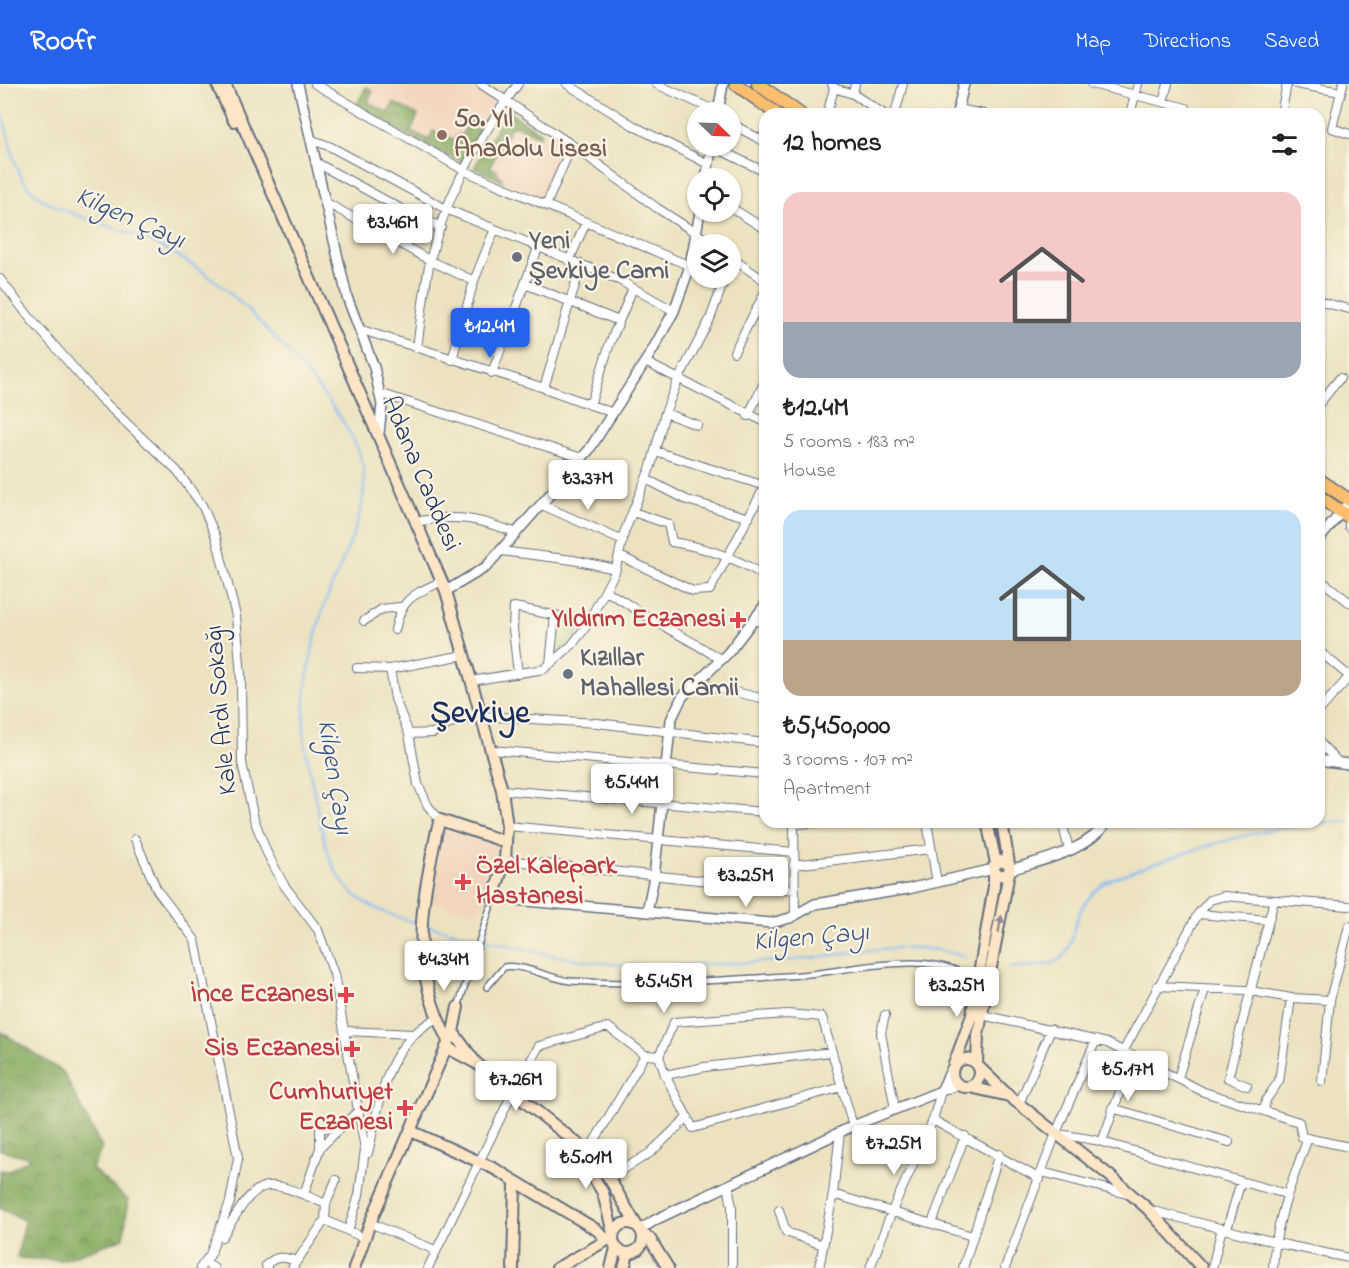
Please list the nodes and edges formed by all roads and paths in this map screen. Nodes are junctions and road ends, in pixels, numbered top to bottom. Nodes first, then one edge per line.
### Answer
1 (217, 84) edge
2 (225, 84) edge
3 (298, 84) edge
4 (315, 84) edge
5 (481, 84) edge
6 (518, 84) edge
7 (567, 84) edge
8 (656, 84) edge
9 (723, 84) edge
10 (736, 84) edge
11 (758, 84) edge
12 (855, 84) edge
13 (903, 84) edge
14 (964, 84) edge
15 (1092, 84) edge
16 (1138, 84) edge
17 (1168, 84) edge
18 (1287, 84) edge
19 (1296, 84) edge
20 (833, 86) edge
21 (1342, 88) edge
22 (853, 94) junction
23 (1135, 95) junction
24 (506, 100) junction
25 (696, 102) edge
26 (720, 102) edge
27 (1163, 102) junction
28 (769, 108) edge
29 (792, 108) edge
30 (828, 108) edge
31 (875, 108) edge
32 (897, 108) edge
33 (958, 108) edge
34 (1132, 108) edge
35 (1186, 108) edge
36 (1282, 108) edge
37 (741, 129) edge
38 (1349, 134) edge
39 (310, 139) junction
40 (759, 139) edge
41 (572, 145) junction
42 (710, 156) edge
43 (732, 156) edge
44 (315, 162) junction
45 (708, 164) junction
46 (707, 168) edge
47 (759, 169) edge
48 (465, 171) junction
49 (325, 202) junction
50 (546, 205) junction
51 (446, 209) junction
52 (741, 214) edge
53 (586, 222) junction
54 (698, 222) edge
55 (759, 225) edge
56 (441, 227) junction
57 (494, 231) junction
58 (696, 232) junction
59 (699, 234) edge
60 (538, 248) junction
61 (430, 261) junction
62 (569, 261) junction
63 (581, 265) junction
64 (687, 265) edge
65 (741, 266) edge
66 (687, 274) edge
67 (759, 277) edge
68 (0, 279) edge
69 (474, 282) junction
70 (525, 284) junction
71 (633, 288) junction
72 (721, 288) edge
73 (570, 303) junction
74 (1325, 303) edge
75 (759, 304) edge
76 (1349, 309) edge
77 (674, 310) junction
78 (619, 321) junction
79 (359, 329) junction
80 (417, 348) junction
81 (734, 352) dead end
82 (452, 360) junction
83 (645, 362) junction
84 (492, 373) junction
85 (1340, 378) dead end
86 (678, 380) junction
87 (544, 388) junction
88 (379, 389) junction
89 (360, 390) junction
90 (759, 393) edge
91 (1325, 396) edge
92 (590, 405) junction
93 (613, 413) junction
94 (665, 413) junction
95 (748, 416) junction
96 (759, 420) edge
97 (697, 424) dead end
98 (379, 433) junction
99 (655, 451) junction
100 (582, 458) junction
101 (392, 467) junction
102 (646, 479) junction
103 (759, 484) edge
104 (1325, 486) edge
105 (759, 498) edge
106 (1325, 499) edge
107 (542, 505) junction
108 (1347, 507) edge
109 (633, 512) junction
110 (749, 518) junction
111 (415, 522) junction
112 (517, 533) junction
113 (1325, 533) edge
114 (623, 542) junction
115 (501, 551) junction
116 (620, 556) junction
117 (727, 559) junction
118 (616, 568) junction
119 (759, 572) edge
120 (1325, 583) edge
121 (444, 586) junction
122 (605, 591) junction
123 (1349, 602) edge
124 (399, 607) junction
125 (759, 614) edge
126 (555, 615) junction
127 (755, 620) junction
128 (364, 621) dead end
129 (588, 622) junction
130 (759, 622) edge
131 (395, 630) dead end
132 (464, 655) junction
133 (1325, 656) edge
134 (721, 660) junction
135 (550, 664) junction
136 (357, 668) dead end
137 (390, 669) junction
138 (518, 674) junction
139 (1349, 676) edge
140 (471, 681) junction
141 (696, 683) junction
142 (759, 698) edge
143 (1325, 704) edge
144 (482, 716) junction
145 (669, 732) junction
146 (409, 734) junction
147 (759, 742) edge
148 (1325, 747) edge
149 (492, 750) junction
150 (1325, 761) edge
151 (1344, 763) edge
152 (667, 766) junction
153 (759, 774) edge
154 (502, 790) junction
155 (663, 805) junction
156 (759, 812) edge
157 (440, 820) junction
158 (507, 826) junction
159 (794, 828) edge
160 (928, 828) edge
161 (988, 828) edge
162 (1003, 828) edge
163 (1064, 828) edge
164 (1103, 828) edge
165 (135, 839) dead end
166 (658, 840) junction
167 (506, 842) junction
168 (931, 849) junction
169 (1069, 850) junction
170 (794, 852) junction
171 (505, 860) junction
172 (793, 865) junction
173 (995, 869) junction
174 (1009, 869) junction
175 (654, 877) junction
176 (937, 883) junction
177 (795, 891) junction
178 (1274, 900) junction
179 (491, 903) junction
180 (1349, 906) edge
181 (646, 912) junction
182 (1198, 914) junction
183 (795, 916) junction
184 (1269, 920) junction
185 (1349, 926) edge
186 (978, 984) junction
187 (1157, 986) junction
188 (487, 987) dead end
189 (1205, 988) junction
190 (1252, 992) junction
191 (1291, 998) junction
192 (1330, 1000) junction
193 (458, 1007) joint
194 (885, 1015) dead end
195 (982, 1015) junction
196 (436, 1018) junction
197 (1051, 1029) junction
198 (344, 1031) junction
199 (413, 1034) junction
200 (449, 1040) junction
201 (1096, 1040) junction
202 (1124, 1050) junction
203 (832, 1052) junction
204 (645, 1054) junction
205 (1133, 1055) junction
206 (659, 1056) junction
207 (476, 1063) junction
208 (953, 1066) junction
209 (978, 1066) junction
210 (665, 1075) junction
211 (1178, 1078) junction
212 (1322, 1081) dead end
213 (957, 1085) junction
214 (1247, 1086) dead end
215 (842, 1087) junction
216 (970, 1087) junction
217 (940, 1091) junction
218 (513, 1092) junction
219 (1009, 1096) junction
220 (1019, 1104) junction
221 (1112, 1108) junction
222 (895, 1109) junction
223 (359, 1110) junction
224 (1264, 1110) junction
225 (688, 1117) junction
226 (933, 1120) junction
227 (853, 1126) junction
228 (337, 1129) junction
229 (411, 1131) junction
230 (840, 1132) junction
231 (1056, 1133) junction
232 (966, 1136) junction
233 (1308, 1138) junction
234 (572, 1141) junction
235 (1102, 1142) junction
236 (1229, 1142) dead end
237 (320, 1148) junction
238 (1349, 1148) edge
239 (588, 1152) junction
240 (999, 1154) junction
241 (479, 1162) junction
242 (365, 1166) junction
243 (1041, 1175) junction
244 (609, 1178) junction
245 (336, 1180) dead end
246 (1241, 1181) junction
247 (515, 1183) junction
248 (728, 1185) junction
249 (304, 1194) junction
250 (833, 1194) junction
251 (1286, 1194) junction
252 (1132, 1195) junction
253 (326, 1204) junction
254 (1148, 1209) junction
255 (778, 1210) dead end
256 (892, 1211) junction
257 (325, 1220) junction
258 (370, 1223) junction
259 (932, 1224) junction
260 (1225, 1229) junction
261 (640, 1230) junction
262 (348, 1231) junction
263 (972, 1236) junction
264 (364, 1238) junction
265 (612, 1241) junction
266 (1274, 1241) junction
267 (823, 1245) junction
268 (435, 1250) junction
269 (632, 1253) junction
270 (1349, 1258) edge
271 (205, 1263) edge
272 (294, 1265) edge
273 (214, 1268) edge
274 (267, 1268) edge
275 (354, 1268) edge
276 (430, 1268) edge
277 (513, 1268) edge
278 (557, 1268) edge
279 (611, 1268) edge
280 (624, 1268) edge
281 (667, 1268) edge
282 (732, 1268) edge
283 (819, 1268) edge
284 (870, 1268) edge
285 (963, 1268) edge
286 (1005, 1268) edge
287 (1202, 1268) edge
288 (1212, 1268) edge
289 (1273, 1268) edge

1 - 101 main road
2 - 89 main road, Adana Caddesi
3 - 39 street
4 - 48 street
5 - 24 street
6 - 24 street
7 - 45 street
8 - 25 street
9 - 26 street
10 - 28 highway
11 - 29 highway
12 - 22 street
13 - 32 street
14 - 33 street
15 - 23 street
16 - 23 street
17 - 27 street
18 - 36 street
19 - 21 street
20 - 22 street
20 - 30 street
21 - 38 street
22 - 31 street
23 - 27 street
23 - 34 street
24 - 41 street
24 - 48 street
27 - 35 street
37 - 40 street
39 - 44 street
39 - 51 street
41 - 50 street
41 - 58 street
42 - 45 street
43 - 47 street
44 - 49 street
44 - 56 street
45 - 46 street
48 - 50 street
48 - 51 street
49 - 61 street
49 - 79 street
50 - 53 street
51 - 56 street
51 - 57 street
52 - 55 street
53 - 62 street
53 - 64 street
54 - 58 street
56 - 61 street
57 - 60 street
57 - 69 street
58 - 59 street
60 - 62 street
60 - 70 street
61 - 69 street
61 - 80 street
62 - 63 street
63 - 71 street
63 - 73 street
65 - 67 street
66 - 77 street
68 - 198 street, Kale Ardı Sokağı
69 - 82 street
70 - 73 street
70 - 84 street
71 - 77 street
71 - 78 street
72 - 86 street
73 - 78 street
73 - 87 street
74 - 76 street
75 - 81 street
77 - 83 street
78 - 92 street
79 - 80 street
79 - 88 street
80 - 82 street
82 - 84 street
83 - 86 street
83 - 93 street
84 - 87 street
85 - 91 street
86 - 94 street
86 - 95 street
87 - 92 street
88 - 89 street
88 - 98 street
88 - 100 street
89 - 98 main road, Adana Caddesi
90 - 95 street
92 - 93 street
93 - 100 street
94 - 97 street
94 - 99 street
95 - 96 street
98 - 101 main road, Adana Caddesi
99 - 102 street
99 - 103 street
100 - 107 street
101 - 111 main road, Adana Caddesi
102 - 109 street
102 - 110 street
104 - 108 highway
105 - 110 street
106 - 108 highway
107 - 112 street
107 - 114 street
108 - 113 street
109 - 114 street
109 - 117 street
110 - 117 street
111 - 112 street
111 - 121 main road, Adana Caddesi
112 - 115 street
114 - 116 street
115 - 118 street
115 - 121 street
116 - 117 street
116 - 118 street
117 - 119 street
118 - 122 street
120 - 123 street
121 - 124 street
121 - 132 main road, Adana Caddesi
122 - 129 street
122 - 134 street
124 - 128 street
124 - 131 street
125 - 127 street
126 - 129 street
126 - 135 street
126 - 138 street
127 - 130 street
127 - 134 street
129 - 135 street
132 - 137 street
132 - 140 main road, Adana Caddesi
133 - 139 street
134 - 141 street
135 - 138 street
136 - 137 street
137 - 146 street
138 - 140 street
139 - 143 street
140 - 144 main road, Adana Caddesi
141 - 142 street
141 - 145 street
144 - 145 street
144 - 146 street
144 - 149 main road, Adana Caddesi
145 - 147 street
145 - 152 street
146 - 157 street
148 - 151 street
149 - 152 street
149 - 154 main road, Adana Caddesi
150 - 151 street
152 - 153 street
152 - 155 street
154 - 155 street
154 - 158 main road, Adana Caddesi
155 - 156 street
155 - 166 street
157 - 167 main road
157 - 196 main road
158 - 166 street
158 - 167 main road, Adana Caddesi
159 - 170 street
160 - 168 street
161 - 173 main road
162 - 174 main road
163 - 169 street
164 - 169 street
165 - 271 street
166 - 170 street
166 - 175 street
167 - 171 main road, Adana Caddesi
168 - 172 street
168 - 176 street
169 - 174 street
170 - 172 street
171 - 175 street
171 - 179 main road, Adana Caddesi
172 - 177 street
173 - 174 main road
173 - 176 street
173 - 186 main road
195 -> 174 main road
175 - 177 street
175 - 181 street
176 - 183 street
177 - 183 street
178 - 180 street
178 - 182 street
178 - 184 street
179 - 181 street
179 - 193 street
181 - 183 street
182 - 184 street
182 - 187 street
184 - 190 street
185 - 192 street
186 - 188 street
186 - 208 main road
187 - 189 street
187 - 202 street
189 - 190 street
189 - 211 street
190 - 191 street
190 - 214 street
191 - 192 street
191 - 224 street
192 - 212 street
193 - 200 main road
194 - 222 street
195 - 197 street
195 - 209 main road
196 - 199 street
196 - 200 main road
197 - 201 street
197 - 220 street
198 - 199 street
198 - 223 street, Kale Ardı Sokağı
199 - 242 street
200 - 207 main road
200 - 207 main road
200 - 229 main road
201 - 202 street
201 - 231 street
202 - 205 street
203 - 206 street
203 - 210 street
203 - 215 street
204 - 206 street
204 - 218 street
204 - 239 street
205 - 211 street
205 - 221 street
206 - 210 street
207 - 218 main road
208 - 209 main road
208 - 213 main road
208 - 217 street
209 - 216 main road
209 - 219 main road
210 - 225 street
211 - 224 street
213 - 216 main road
213 - 217 street
215 - 225 street
215 - 227 street
216 - 219 main road
217 - 222 street
217 - 226 street
218 - 234 main road
218 - 241 street
219 - 220 main road
220 - 231 main road
221 - 235 street
221 - 236 street
222 - 227 street
223 - 228 street
223 - 242 street, Kale Ardı Sokağı
224 - 233 street
225 - 244 street
226 - 232 street
226 - 256 street
227 - 230 street
228 - 237 street
228 - 237 street
229 - 241 main road
229 - 258 main road
230 - 248 street
230 - 250 street
231 - 235 street
231 - 243 street
231 - 252 main road
232 - 240 street
232 - 259 street
233 - 238 street
233 - 251 street
234 - 239 main road
234 - 265 main road
235 - 246 street
237 - 249 street
239 - 244 main road
240 - 243 street
240 - 263 street
241 - 247 main road
241 - 268 street
242 - 262 street, Kale Ardı Sokağı
243 - 252 street
243 - 286 street
244 - 261 main road
245 - 253 street
246 - 251 street
246 - 260 street
247 - 265 main road
247 - 277 main road
248 - 261 street
248 - 282 street
249 - 253 street
249 - 271 street
250 - 256 street
250 - 267 street
251 - 266 street
252 - 254 main road
253 - 257 street
254 - 260 street
254 - 287 main road
255 - 267 street
256 - 259 street
256 - 284 street
257 - 262 street
257 - 272 street
258 - 264 main road
258 - 268 street
259 - 263 street
260 - 266 street
260 - 288 street
261 - 265 main road
261 - 269 main road
261 - 281 main road
262 - 264 street
263 - 285 street
264 - 275 main road
265 - 269 main road
265 - 278 main road
265 - 279 main road
266 - 270 street
266 - 289 street
267 - 283 street
268 - 276 street
269 - 280 main road
269 - 281 main road
271 - 273 street
272 - 274 street

